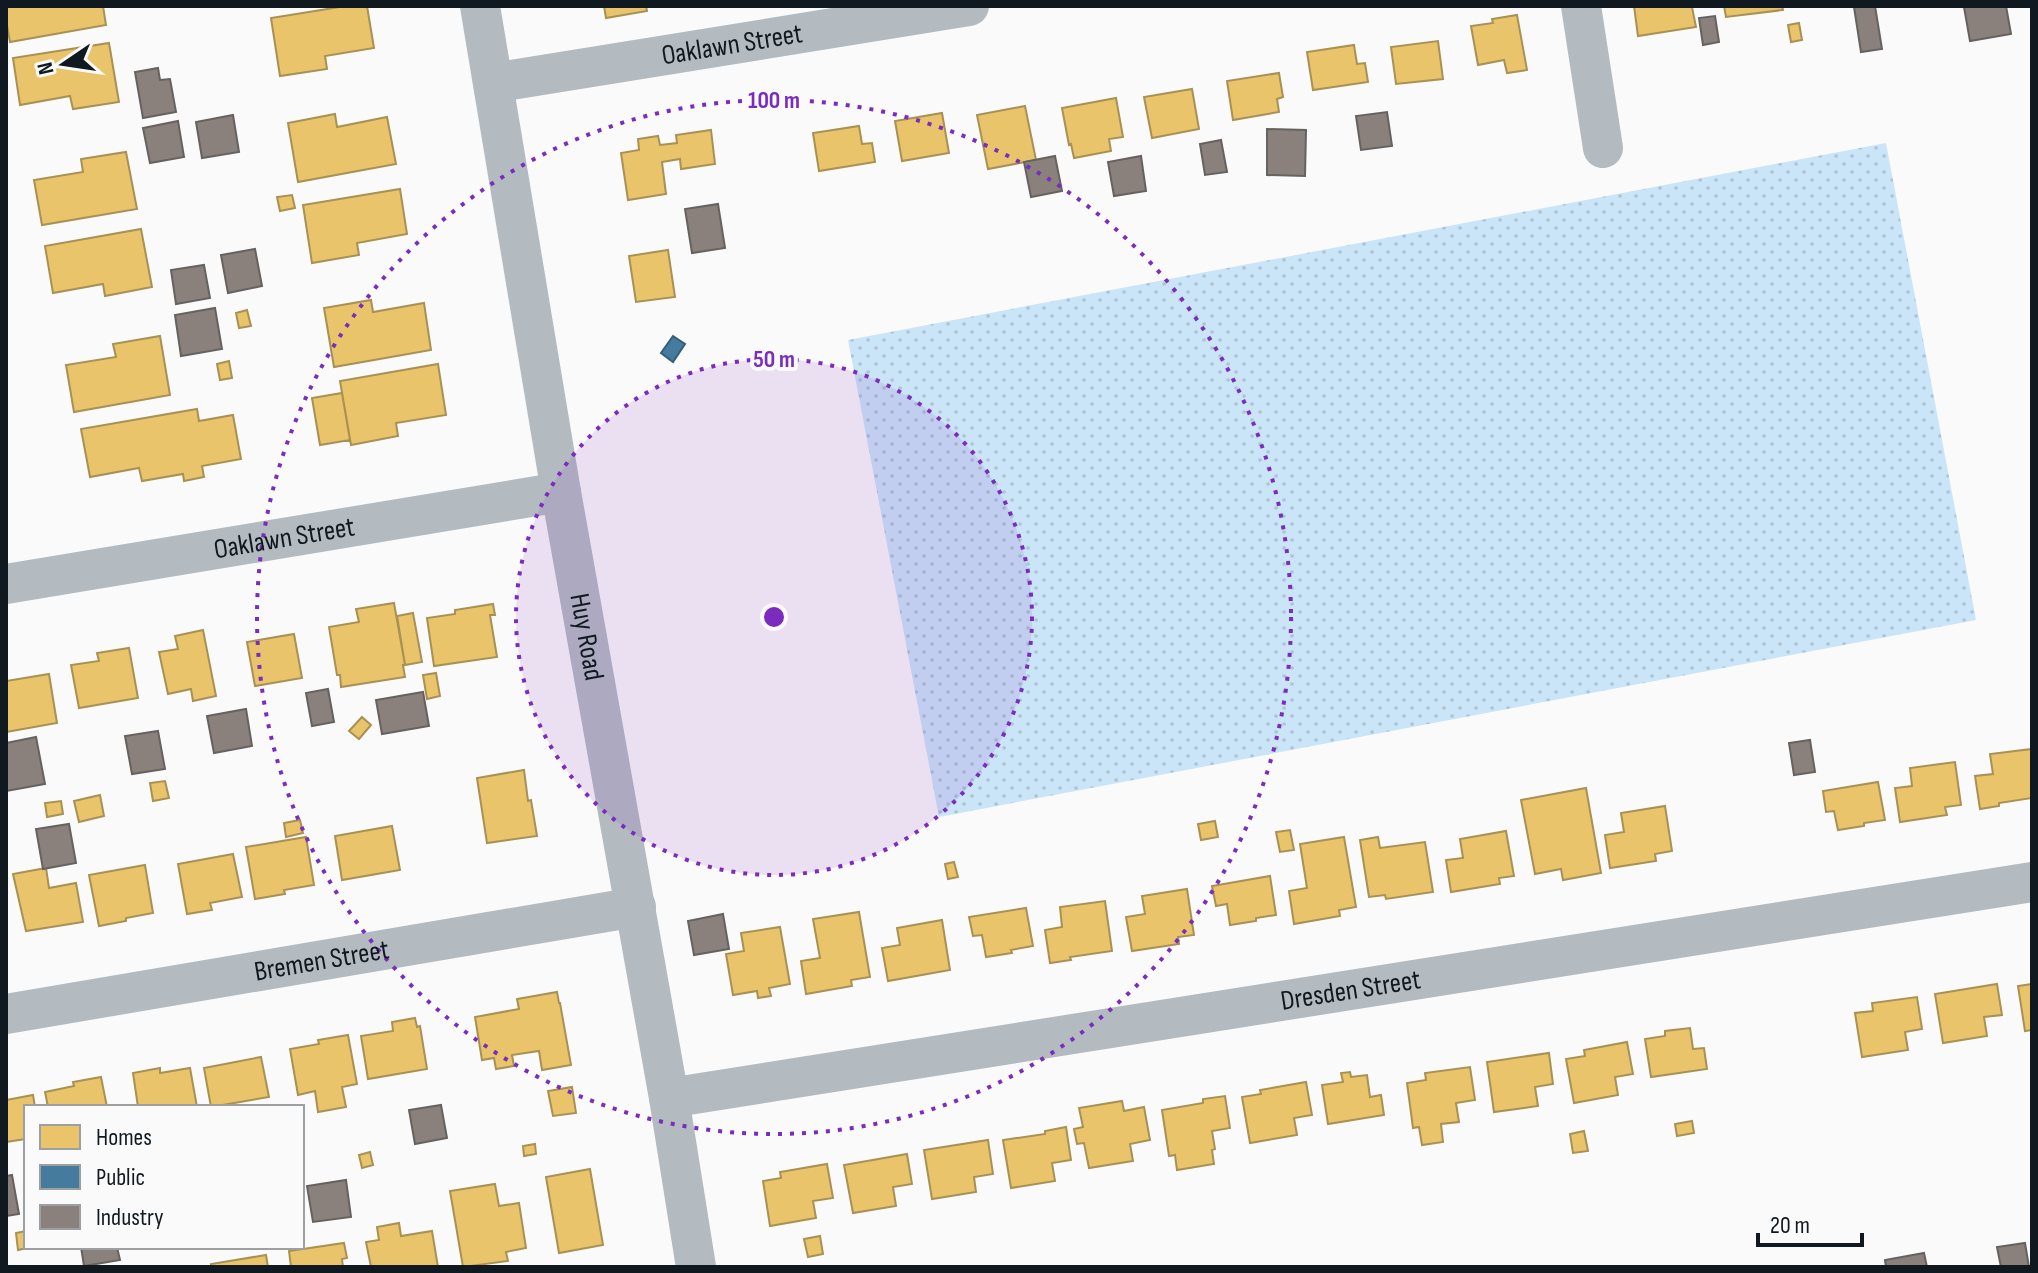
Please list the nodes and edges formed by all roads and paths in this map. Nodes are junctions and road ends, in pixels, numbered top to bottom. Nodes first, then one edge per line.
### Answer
1 (480, 6) edge
2 (969, 6) edge
3 (1581, 6) edge
4 (493, 83) junction
5 (1603, 148) dead end
6 (561, 492) junction
7 (8, 573) edge
8 (2032, 882) edge
9 (636, 907) junction
10 (6, 1014) edge
11 (669, 1098) junction
12 (696, 1267) edge

1 - 4 street, Huy Road
2 - 4 street, Oaklawn Street
3 - 5 street
4 - 6 street, Huy Road
6 - 7 street, Oaklawn Street
6 - 9 street, Huy Road
8 - 11 street, Dresden Street
9 - 10 street, Bremen Street
9 - 11 street, Huy Road
11 - 12 street, Huy Road

